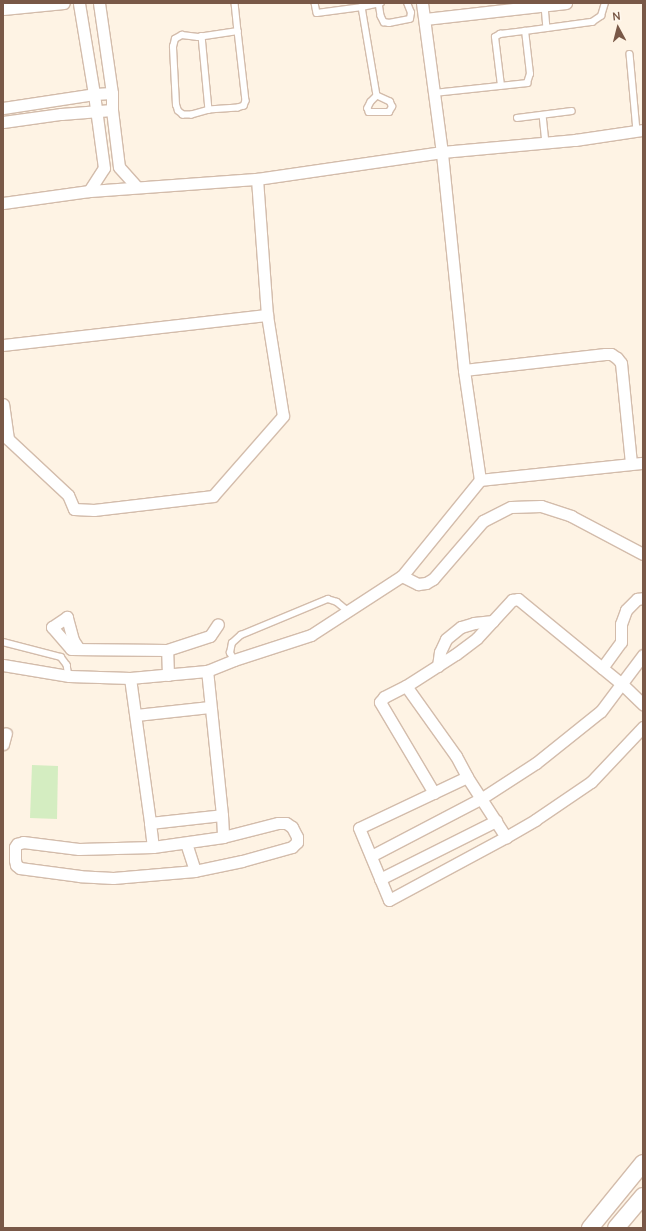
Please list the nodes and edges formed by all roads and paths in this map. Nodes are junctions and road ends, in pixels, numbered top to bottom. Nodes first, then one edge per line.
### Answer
1 (64, 3) edge
2 (79, 3) edge
3 (99, 3) edge
4 (235, 3) edge
5 (315, 3) edge
6 (380, 3) edge
7 (407, 3) edge
8 (422, 3) edge
9 (566, 3) edge
10 (605, 3) edge
11 (545, 6) junction
12 (362, 7) junction
13 (3, 9) edge
14 (425, 19) junction
15 (547, 28) junction
16 (238, 30) junction
17 (525, 31) junction
18 (202, 36) junction
19 (630, 54) dead end
20 (501, 86) junction
21 (112, 93) junction
22 (434, 93) junction
23 (94, 94) junction
24 (378, 96) dead end
25 (3, 108) edge
26 (112, 110) junction
27 (209, 110) junction
28 (95, 111) junction
29 (572, 111) dead end
30 (542, 115) junction
31 (517, 118) dead end
32 (3, 122) edge
33 (640, 131) edge
34 (546, 143) junction
35 (442, 152) junction
36 (118, 167) junction
37 (104, 168) junction
38 (257, 179) junction
39 (137, 187) junction
40 (89, 191) junction
41 (3, 204) edge
42 (268, 315) junction
43 (3, 345) edge
44 (464, 370) junction
45 (3, 404) edge
46 (631, 463) junction
47 (643, 463) edge
48 (480, 480) junction
49 (643, 554) edge
50 (402, 576) junction
51 (643, 598) edge
52 (348, 611) junction
53 (493, 622) junction
54 (218, 624) dead end
55 (3, 642) edge
56 (79, 649) junction
57 (167, 650) junction
58 (643, 655) edge
59 (234, 660) junction
60 (3, 665) edge
61 (438, 666) junction
62 (602, 668) junction
63 (207, 671) junction
64 (168, 675) junction
65 (69, 676) junction
66 (130, 678) junction
67 (622, 685) junction
68 (406, 686) junction
69 (642, 700) edge
70 (210, 707) junction
71 (136, 715) junction
72 (643, 727) edge
73 (6, 733) dead end
74 (3, 744) edge
75 (467, 777) junction
76 (434, 793) junction
77 (482, 798) junction
78 (222, 815) junction
79 (496, 821) junction
80 (150, 823) junction
81 (223, 837) junction
82 (506, 837) junction
83 (186, 843) junction
84 (153, 847) junction
85 (371, 856) junction
86 (195, 871) junction
87 (380, 879) junction
88 (643, 1163) edge
89 (643, 1196) edge
90 (590, 1228) edge
91 (616, 1228) edge

1 - 13 street
2 - 23 street
3 - 21 street
4 - 16 lane
5 - 12 lane
6 - 7 lane
6 - 12 lane
8 - 14 street
9 - 11 street
10 - 15 lane
11 - 14 street
11 - 15 lane
12 - 24 lane
14 - 22 street
15 - 17 lane
16 - 18 lane
16 - 27 lane
17 - 20 lane
17 - 20 lane
18 - 27 lane
18 - 27 lane
19 - 33 lane
20 - 22 lane
21 - 23 street
21 - 26 street
22 - 35 street
23 - 25 street
23 - 28 street
26 - 28 street
26 - 36 street
28 - 32 street
28 - 37 street
29 - 30 lane
30 - 31 lane
30 - 34 lane
33 - 34 street
34 - 35 street
35 - 38 street
35 - 44 street
36 - 37 street
36 - 39 street
37 - 40 street
38 - 39 street
38 - 42 street
39 - 40 street
40 - 41 street
42 - 43 street
42 - 45 street
44 - 46 street
44 - 48 street
46 - 47 street
46 - 48 street
48 - 50 street
49 - 50 street
50 - 52 street
51 - 62 street
52 - 59 street
52 - 59 lane
53 - 61 street
53 - 61 street
53 - 62 street
54 - 57 street
55 - 65 lane
56 - 56 street
56 - 57 street
57 - 64 street
58 - 67 street
59 - 63 street
60 - 65 street
61 - 68 street
62 - 67 street
63 - 64 street
63 - 70 street
64 - 66 street
65 - 66 street
66 - 71 street
67 - 69 street
67 - 77 street
68 - 75 street
68 - 76 street
70 - 71 street
70 - 78 street
71 - 80 street
72 - 82 street
73 - 74 street
75 - 76 street
75 - 77 street
76 - 85 street
77 - 79 street
77 - 85 street
78 - 80 street
78 - 81 street
79 - 82 street
79 - 87 street
80 - 84 street
81 - 83 street
81 - 86 street
82 - 87 street
83 - 84 street
83 - 86 street
84 - 86 street
85 - 87 street
88 - 90 main road
89 - 91 main road

